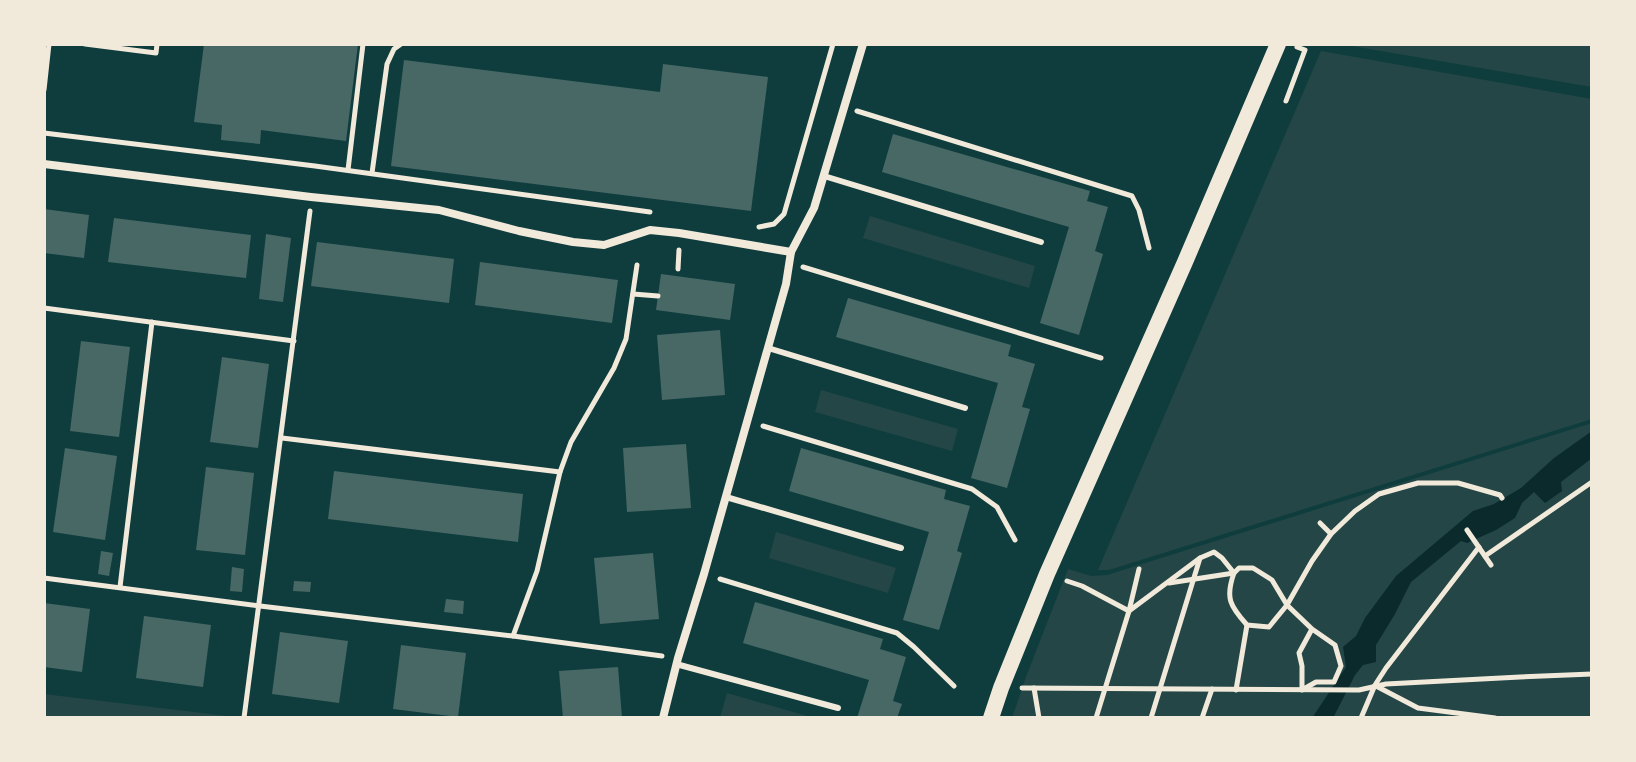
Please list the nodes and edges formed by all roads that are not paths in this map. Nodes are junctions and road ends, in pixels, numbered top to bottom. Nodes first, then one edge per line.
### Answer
1 (863, 44) edge
2 (1278, 44) edge
3 (44, 164) edge
4 (824, 176) junction
5 (1041, 242) dead end
6 (791, 252) junction
7 (768, 348) junction
8 (965, 408) dead end
9 (726, 497) junction
10 (901, 548) dead end
11 (677, 661) junction
12 (838, 708) dead end
13 (663, 718) edge
14 (991, 718) edge

1 - 4 street
2 - 14 main road
3 - 6 street
4 - 5 lane
4 - 6 street
6 - 7 street
7 - 8 lane
7 - 9 street
9 - 10 lane
9 - 11 street
11 - 12 lane
11 - 13 street

